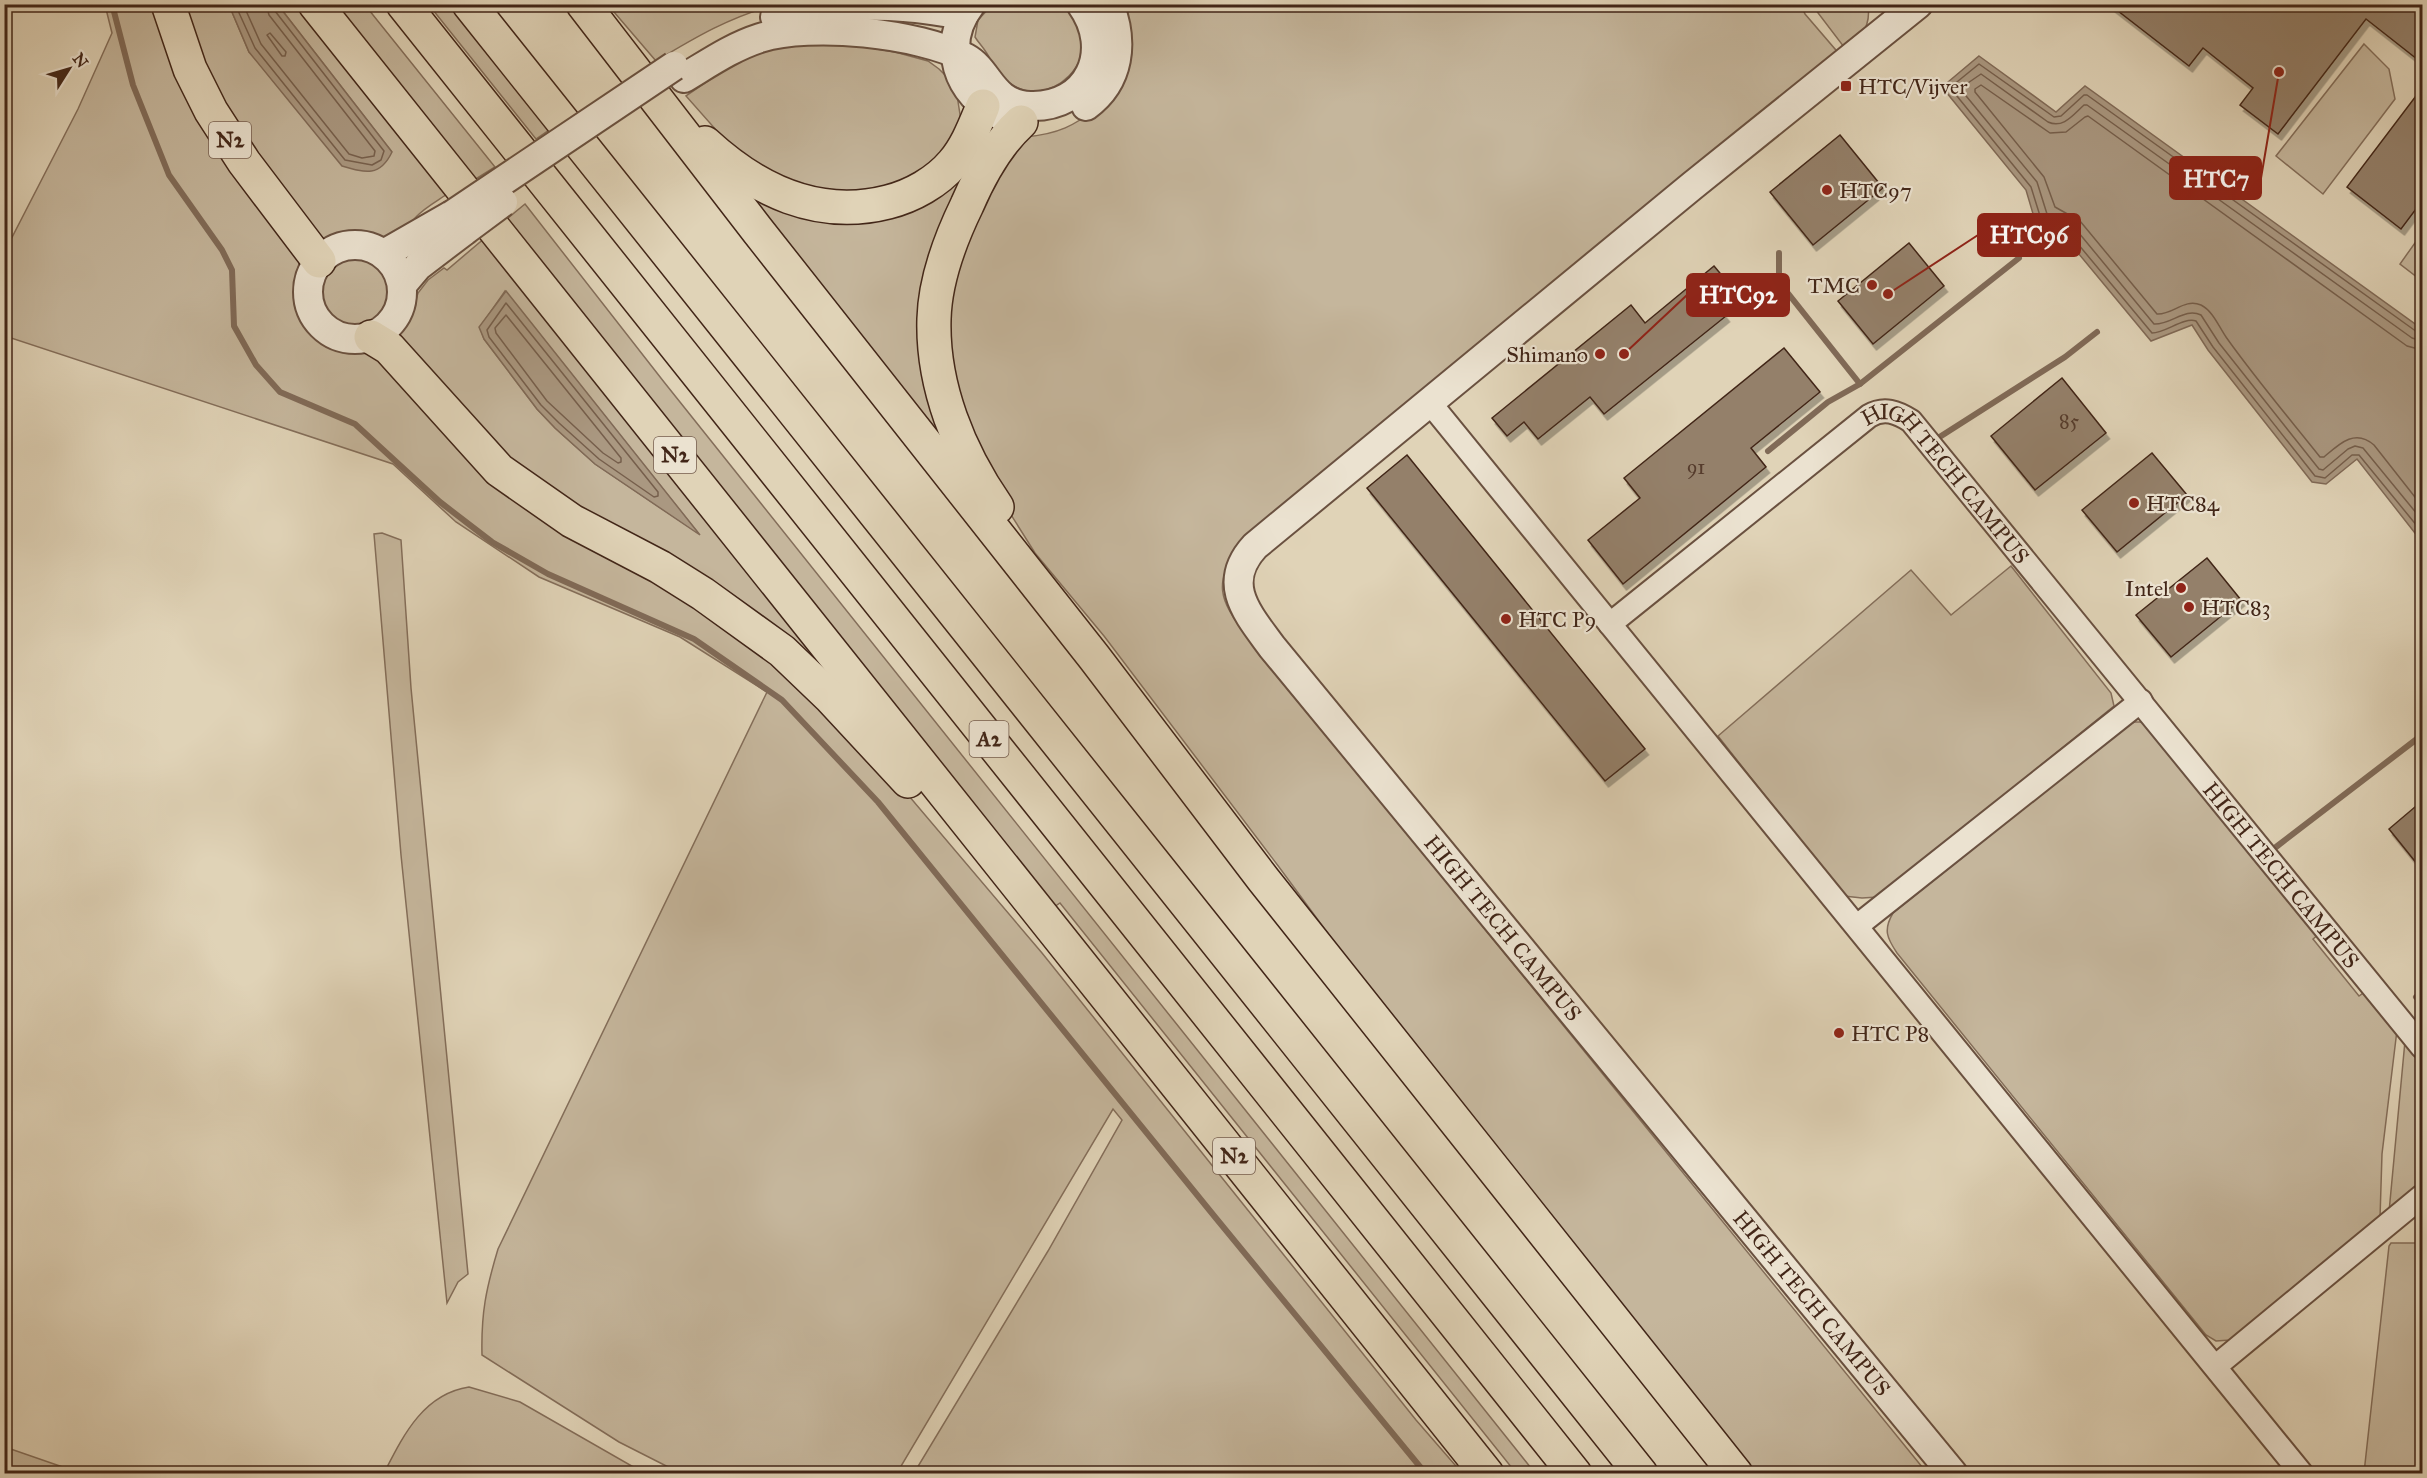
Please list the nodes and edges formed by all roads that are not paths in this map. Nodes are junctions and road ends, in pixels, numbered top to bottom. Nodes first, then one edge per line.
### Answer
1 (168, 4) edge
2 (315, 4) edge
3 (404, 4) edge
4 (469, 4) edge
5 (584, 4) edge
6 (1082, 4) edge
7 (1109, 4) edge
8 (1878, 4) edge
9 (1918, 4) edge
10 (967, 9) edge
11 (1868, 44) junction
12 (955, 54) junction
13 (679, 72) junction
14 (983, 106) junction
15 (1027, 114) junction
16 (458, 223) junction
17 (384, 254) junction
18 (319, 261) junction
19 (402, 285) junction
20 (371, 337) junction
21 (1430, 403) junction
22 (1610, 624) junction
23 (1094, 657) junction
24 (2141, 701) junction
25 (1034, 905) junction
26 (1857, 926) junction
27 (2422, 1047) edge
28 (2422, 1196) edge
29 (2216, 1366) junction
30 (1487, 1473) edge
31 (1575, 1473) edge
32 (1641, 1473) edge
33 (1736, 1473) edge
34 (1953, 1473) edge
35 (2302, 1473) edge

1 - 18 highway, N2
2 - 25 highway, N2
3 - 31 highway, A2
4 - 32 highway, A2
5 - 14 highway
5 - 23 highway
6 - 15 street
7 - 15 street
8 - 11 street
9 - 11 street, HIGH TECH CAMPUS
10 - 12 street
10 - 13 street
11 - 21 street, HIGH TECH CAMPUS
12 - 13 street
12 - 14 street
12 - 15 street
13 - 16 street, bridge
14 - 15 street
15 - 23 highway
16 - 17 street
16 - 19 street
17 - 18 street
17 - 19 street
18 - 20 street
19 - 20 street
20 - 25 highway, N2
21 - 22 street
21 - 34 street, HIGH TECH CAMPUS
22 - 24 street, HIGH TECH CAMPUS
22 - 26 street
23 - 33 highway
24 - 26 street
24 - 27 street, HIGH TECH CAMPUS
25 - 30 highway, N2
26 - 29 street
28 - 29 street
29 - 35 street

